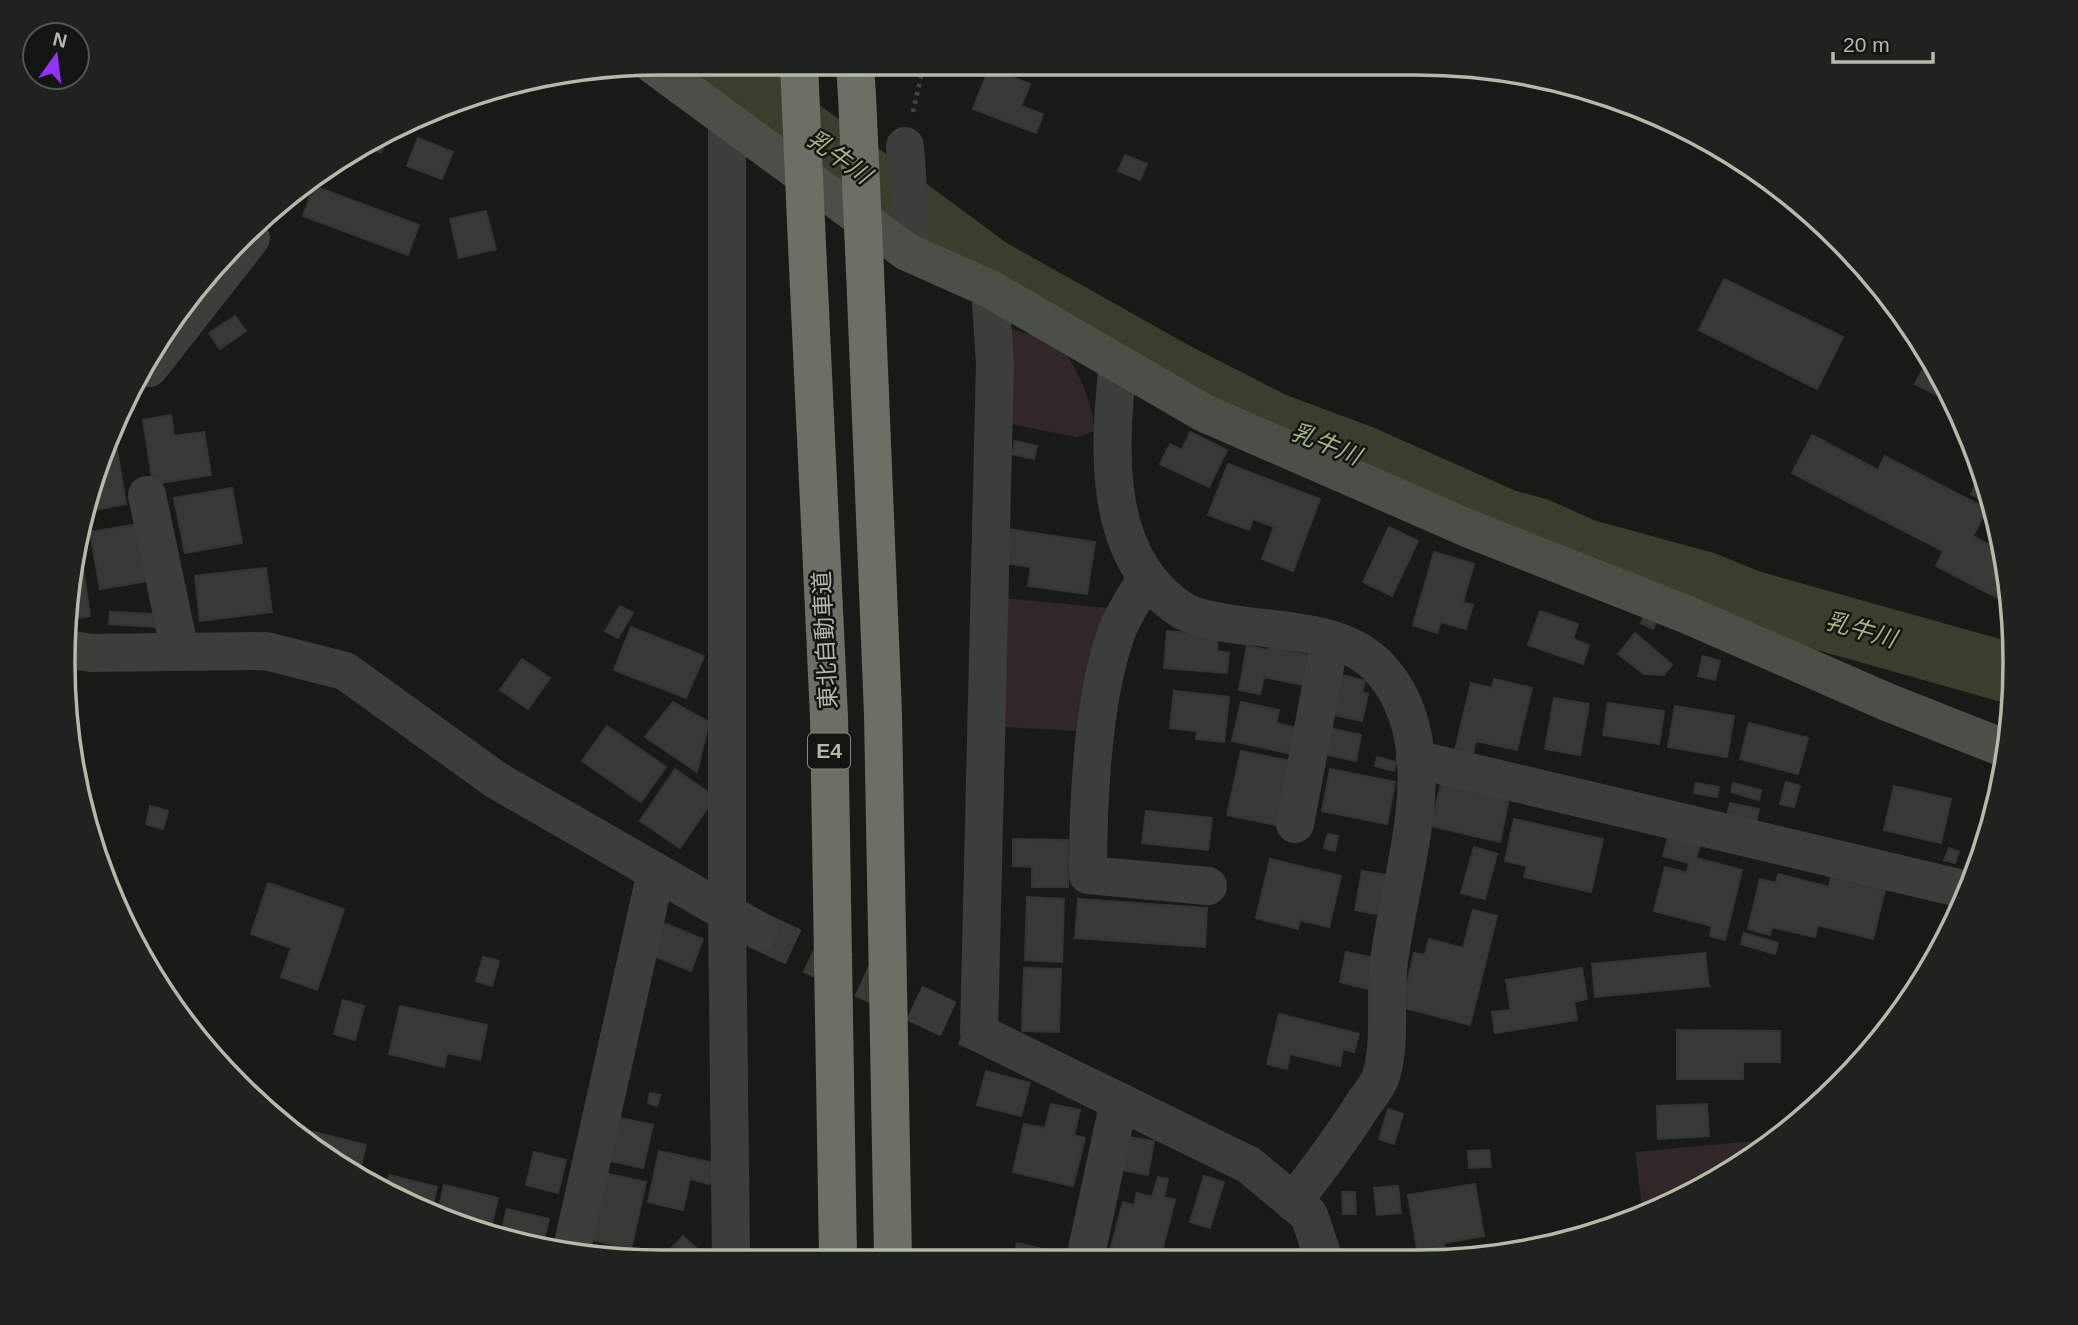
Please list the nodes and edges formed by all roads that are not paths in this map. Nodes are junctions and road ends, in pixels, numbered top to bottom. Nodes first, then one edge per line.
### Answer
1 (666, 75) edge
2 (799, 75) edge
3 (856, 80) edge
4 (727, 120) junction
5 (905, 146) road end
6 (909, 242) junction
7 (224, 272) edge
8 (990, 289) junction
9 (176, 334) edge
10 (1118, 363) junction
11 (147, 495) dead end
12 (1146, 579) junction
13 (1330, 640) junction
14 (76, 650) edge
15 (180, 652) junction
16 (1997, 745) edge
17 (1415, 759) junction
18 (1295, 824) dead end
19 (656, 872) junction
20 (1208, 886) dead end
21 (1958, 888) edge
22 (743, 921) junction
23 (1119, 1101) junction
24 (1293, 1202) junction
25 (573, 1243) edge
26 (731, 1250) edge
27 (838, 1250) edge
28 (893, 1250) edge
29 (1087, 1250) edge
30 (1321, 1250) edge

1 - 4 street
2 - 27 highway, 東北自動車道 / E4, bridge
3 - 28 highway, E4, bridge
4 - 6 street
4 - 22 street
5 - 6 street
6 - 8 street
7 - 9 street
8 - 10 street
8 - 23 street
10 - 12 street
10 - 16 street
11 - 15 street
12 - 13 street
12 - 20 street
13 - 17 street
13 - 18 street
14 - 15 street
15 - 19 street
17 - 21 street
17 - 24 street
19 - 22 street
19 - 25 street
22 - 26 street
23 - 24 street
23 - 29 street
24 - 30 street

